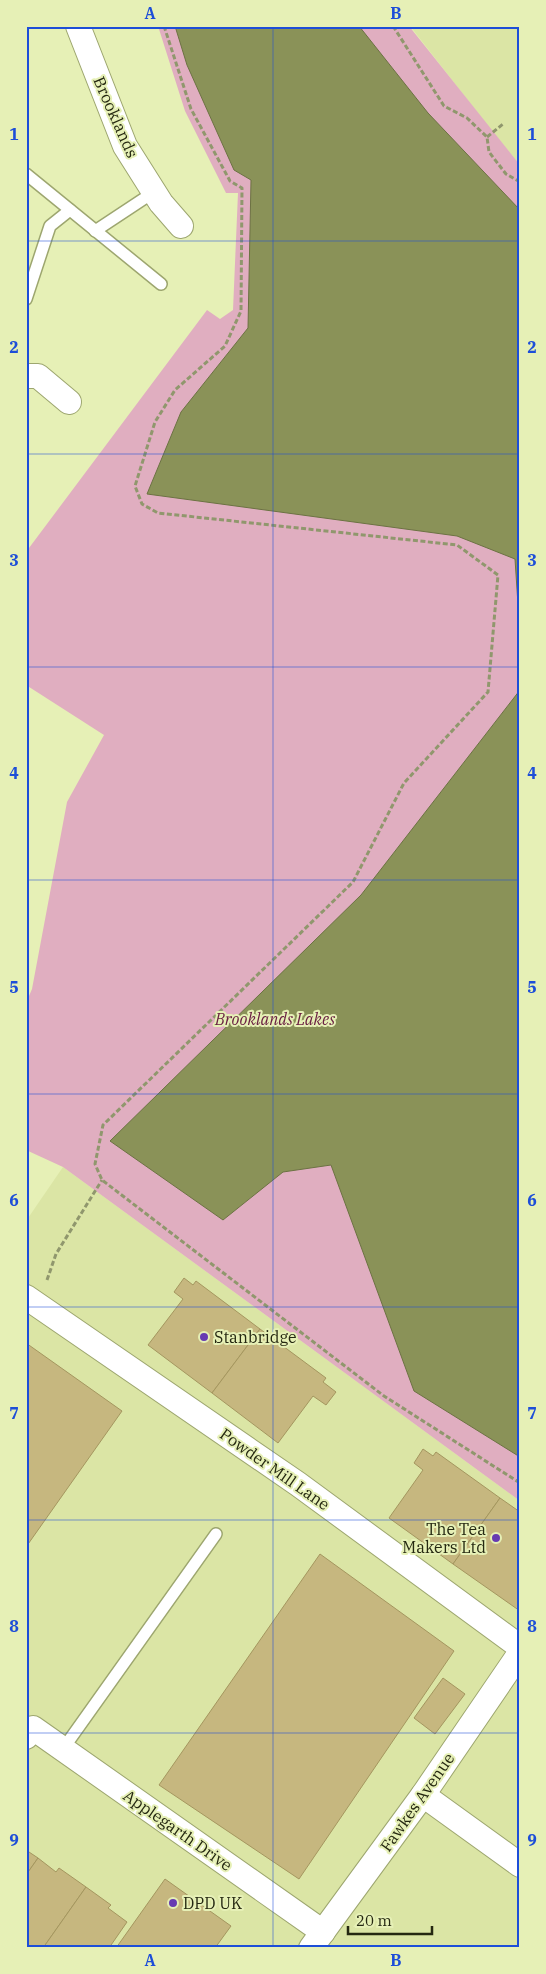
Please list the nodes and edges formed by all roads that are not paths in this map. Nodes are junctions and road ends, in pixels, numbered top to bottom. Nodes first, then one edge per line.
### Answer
1 (78, 26) edge
2 (26, 174) edge
3 (154, 192) junction
4 (70, 210) junction
5 (181, 226) dead end
6 (95, 231) junction
7 (161, 284) dead end
8 (26, 299) edge
9 (26, 376) edge
10 (69, 402) dead end
11 (26, 1297) edge
12 (216, 1534) dead end
13 (520, 1647) edge
14 (520, 1653) edge
15 (28, 1730) edge
16 (63, 1749) junction
17 (423, 1794) junction
18 (520, 1865) edge
19 (317, 1940) edge

1 - 3 street, Brooklands
2 - 4 lane
3 - 5 street, Brooklands
3 - 6 lane
4 - 6 lane
4 - 8 lane
6 - 7 lane
9 - 10 street
11 - 13 street, Powder Mill Lane
12 - 16 lane
14 - 17 street, Fawkes Avenue
15 - 16 street, Applegarth Drive
16 - 19 street, Applegarth Drive
17 - 18 street
17 - 19 street, Fawkes Avenue

